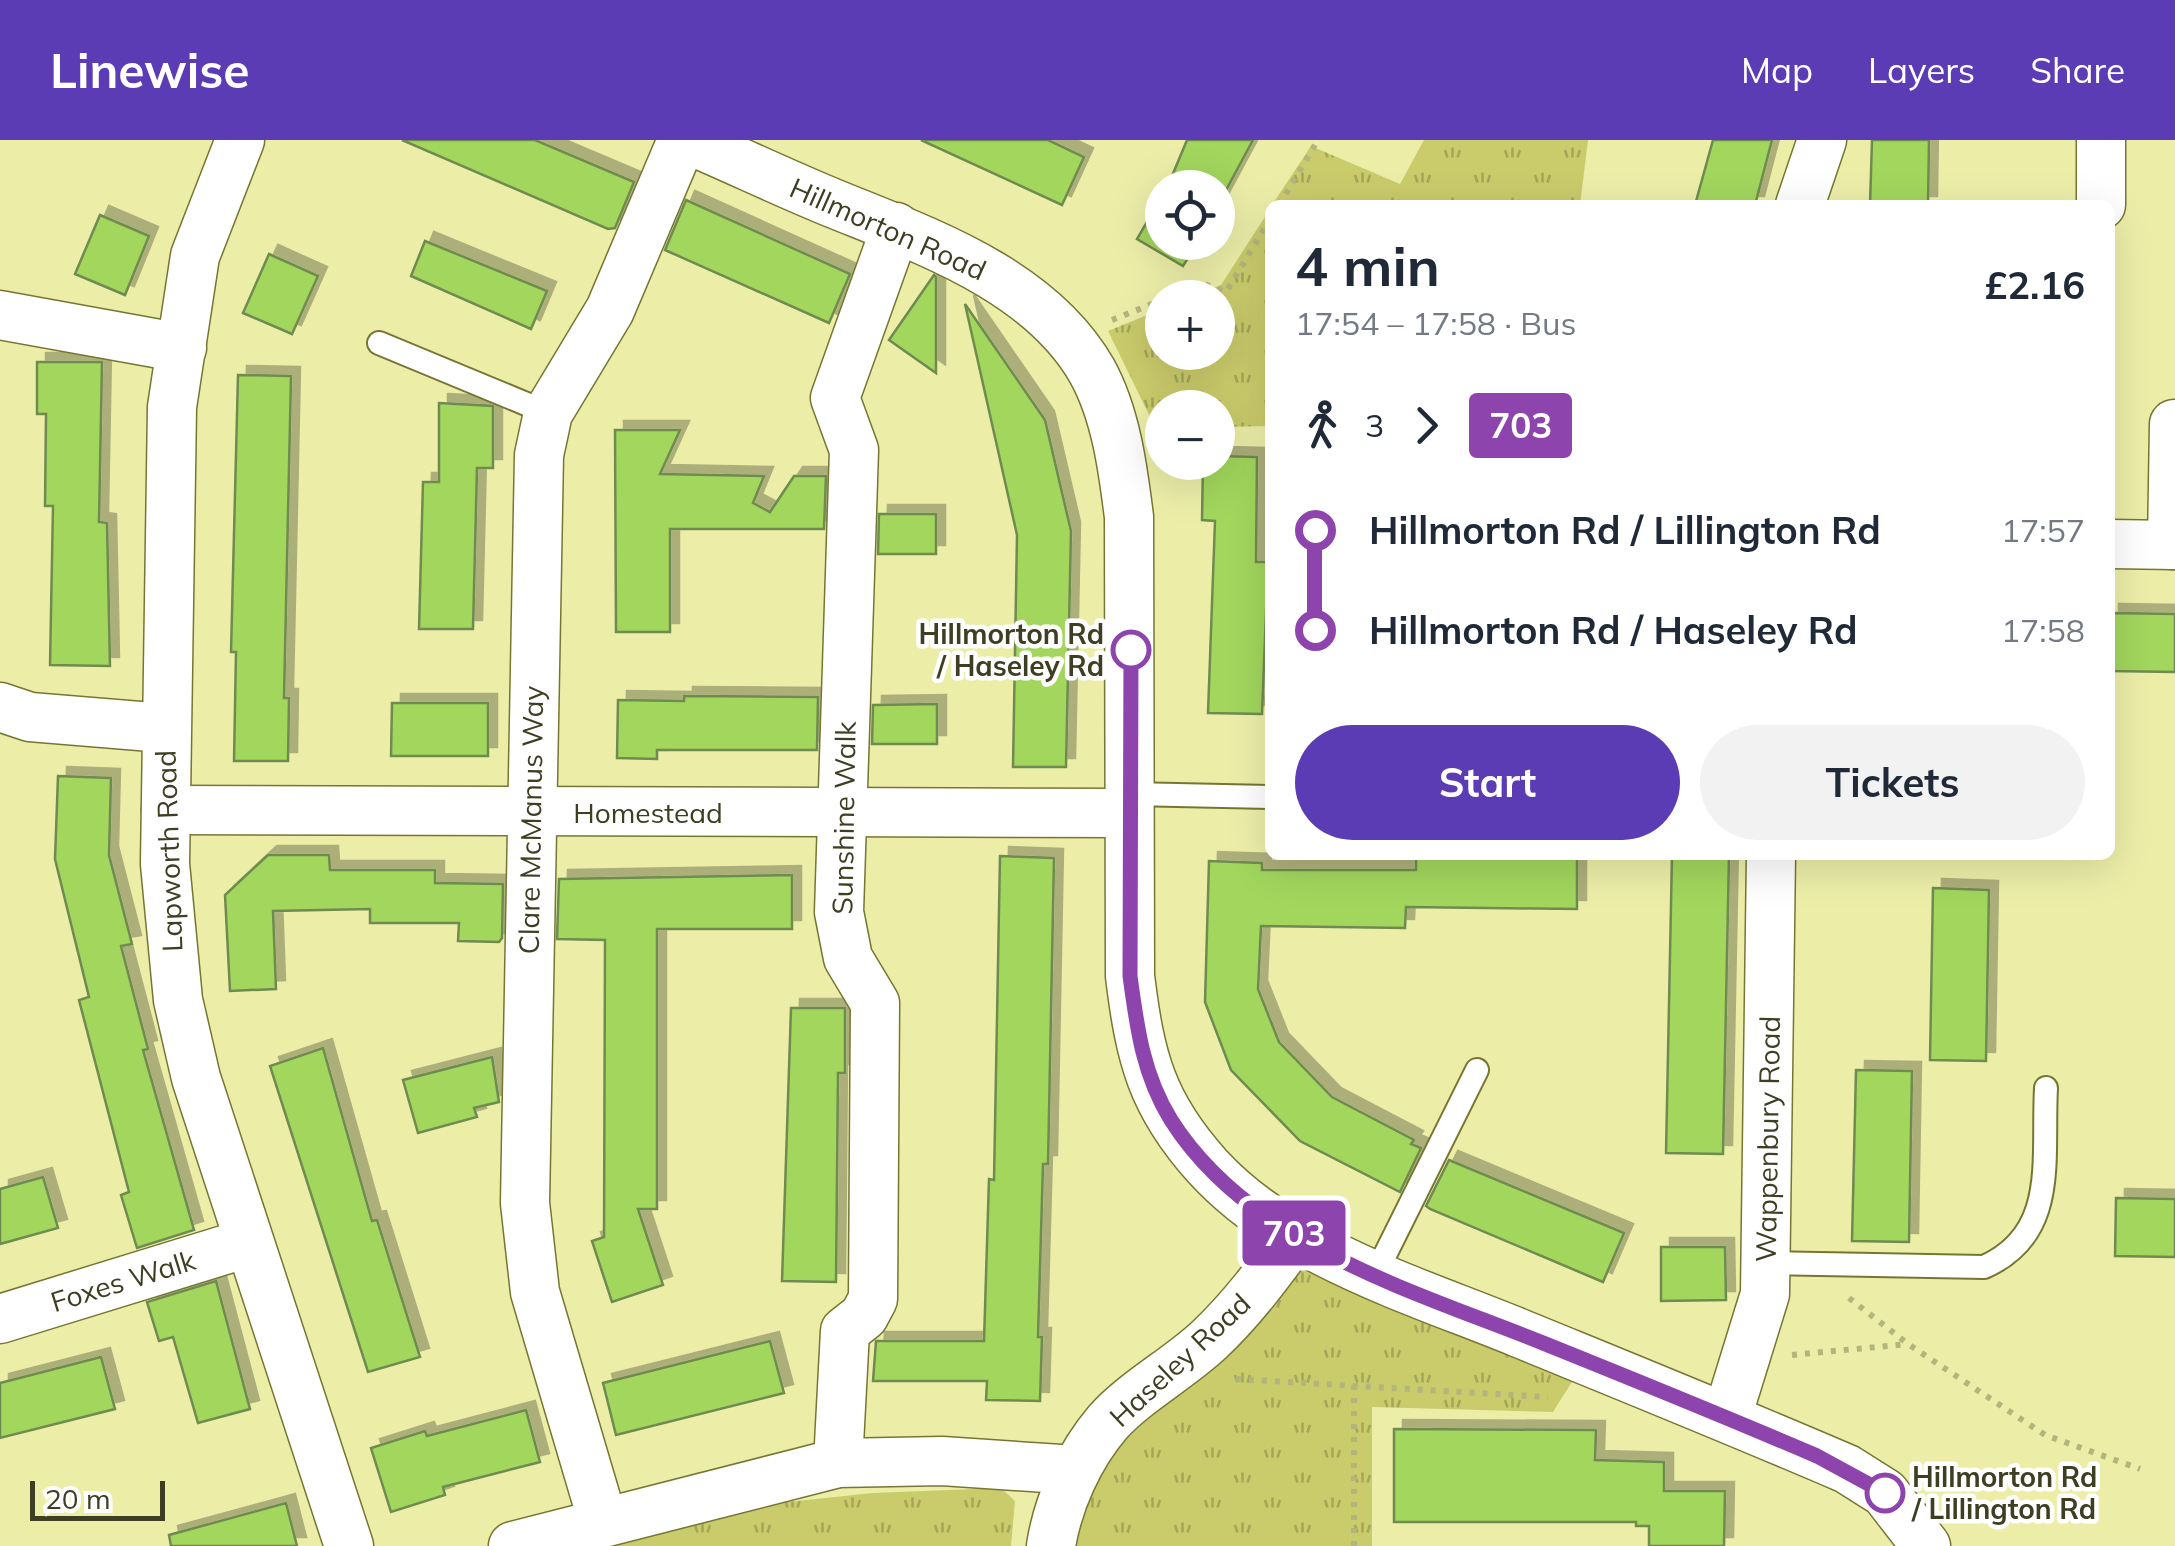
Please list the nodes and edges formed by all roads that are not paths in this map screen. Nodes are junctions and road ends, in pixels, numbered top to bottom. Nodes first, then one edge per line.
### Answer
1 (686, 140) edge
2 (1822, 140) edge
3 (2102, 140) edge
4 (234, 142) edge
5 (1802, 200) edge
6 (2101, 200) edge
7 (896, 227) junction
8 (0, 315) edge
9 (379, 343) dead end
10 (182, 348) junction
11 (548, 413) junction
12 (2174, 424) edge
13 (2115, 544) edge
14 (2174, 545) edge
15 (0, 707) edge
16 (164, 728) junction
17 (1265, 797) edge
18 (1130, 803) junction
19 (166, 810) junction
20 (530, 812) junction
21 (844, 813) junction
22 (1771, 860) edge
23 (1478, 1070) dead end
24 (2046, 1088) dead end
25 (1297, 1234) junction
26 (247, 1243) junction
27 (1766, 1263) junction
28 (1375, 1275) junction
29 (0, 1319) edge
30 (1727, 1418) junction
31 (838, 1463) junction
32 (1076, 1470) junction
33 (603, 1522) junction
34 (349, 1546) edge
35 (513, 1546) edge
36 (1051, 1546) edge
37 (1926, 1546) edge

1 - 7 street, Hillmorton Road
1 - 11 street, Clare McManus Way
2 - 5 street
3 - 6 street
4 - 10 street, Lapworth Road
7 - 18 street, Hillmorton Road
7 - 21 street, Sunshine Walk
8 - 10 street
9 - 11 lane
10 - 16 street, Lapworth Road
11 - 20 street, Clare McManus Way
12 - 14 street
13 - 14 street
15 - 16 street
16 - 19 street, Lapworth Road
17 - 18 lane
18 - 21 street, Homestead
18 - 25 street, Hillmorton Road
19 - 20 street, Homestead
19 - 26 street, Lapworth Road
20 - 21 street, Homestead
20 - 33 street, Clare McManus Way
21 - 31 street, Sunshine Walk
22 - 27 street, Wappenbury Road
23 - 28 lane
24 - 27 lane
25 - 28 street, Hillmorton Road
25 - 32 street, Haseley Road
26 - 29 street, Foxes Walk
26 - 34 street, Lapworth Road
27 - 30 street, Wappenbury Road
28 - 30 street, Hillmorton Road
30 - 37 street, Hillmorton Road
31 - 32 street
31 - 33 street
32 - 36 street, Haseley Road
33 - 35 street

